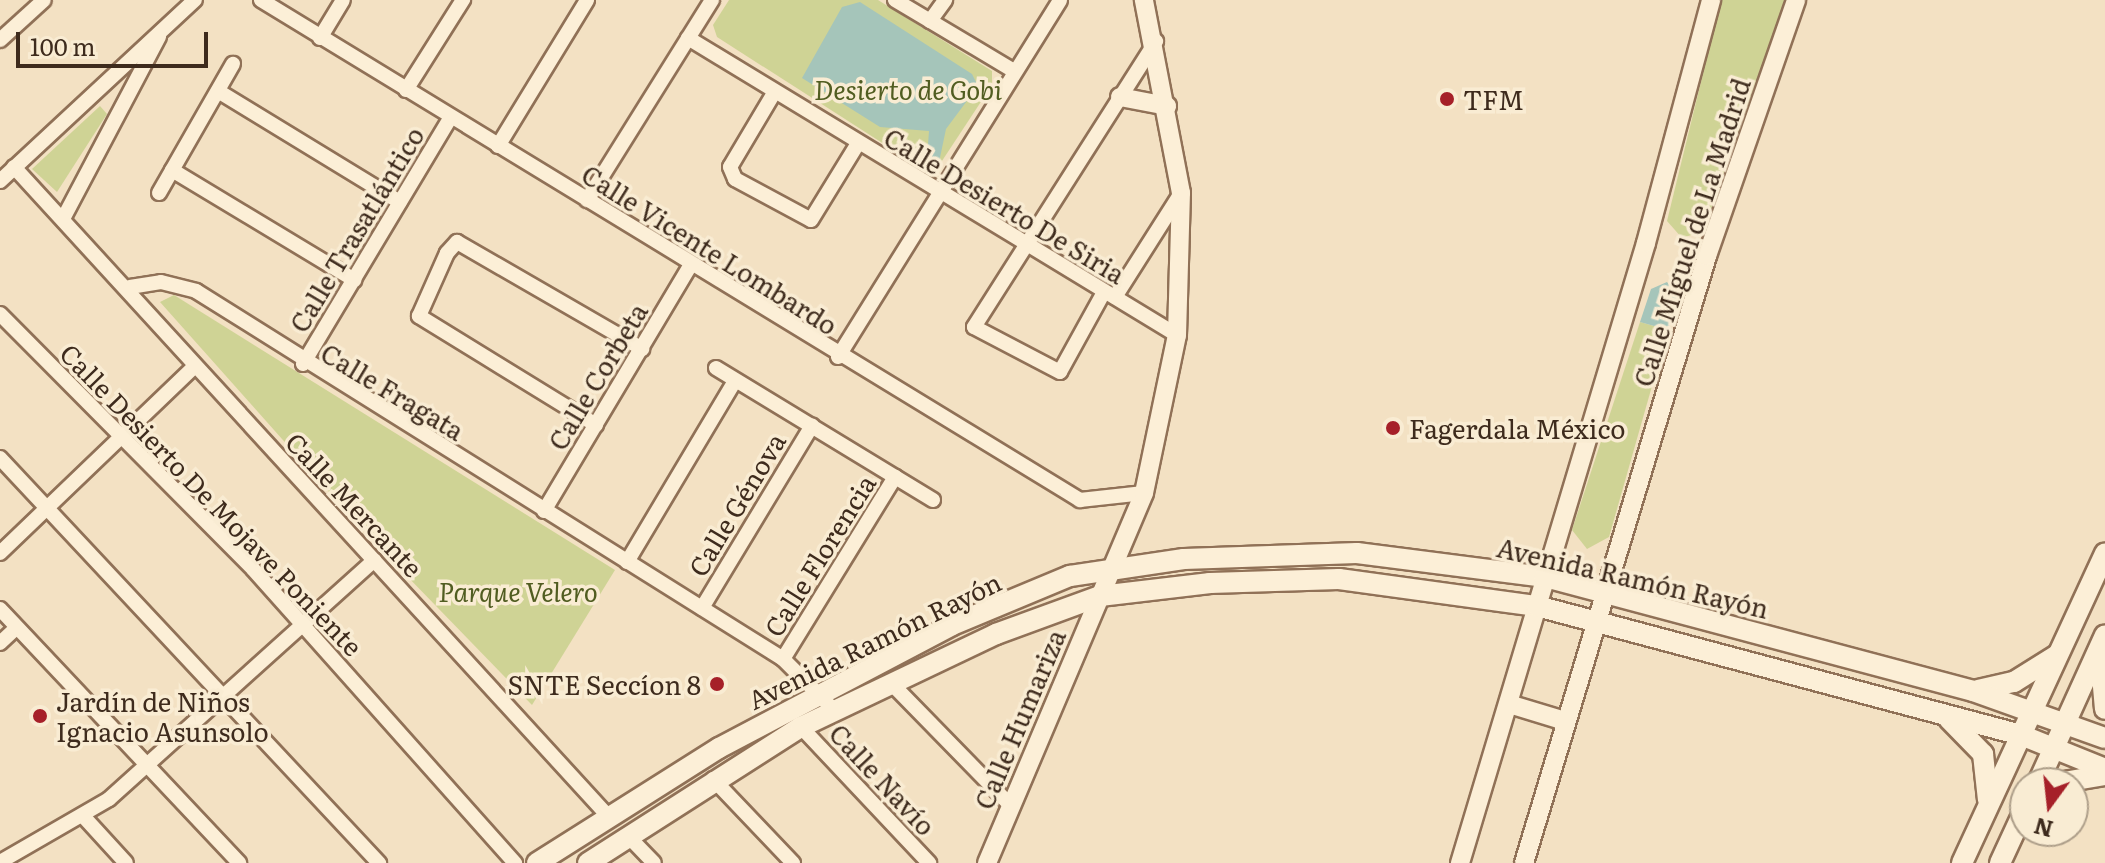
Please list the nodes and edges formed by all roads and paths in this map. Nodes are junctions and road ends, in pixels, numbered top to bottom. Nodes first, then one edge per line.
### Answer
1 (44, 0) edge
2 (195, 0) edge
3 (261, 0) edge
4 (343, 0) edge
5 (463, 0) edge
6 (587, 0) edge
7 (712, 0) edge
8 (895, 0) edge
9 (945, 0) edge
10 (1060, 0) edge
11 (1144, 0) edge
12 (1711, 0) edge
13 (1796, 0) edge
14 (930, 21) junction
15 (164, 27) junction
16 (320, 38) junction
17 (688, 38) junction
18 (0, 40) edge
19 (1156, 41) junction
20 (233, 64) dead end
21 (1014, 71) junction
22 (406, 90) junction
23 (218, 91) junction
24 (774, 93) junction
25 (1120, 97) junction
26 (1167, 106) junction
27 (450, 118) junction
28 (857, 145) junction
29 (498, 146) junction
30 (14, 167) junction
31 (172, 170) junction
32 (0, 181) edge
33 (159, 193) dead end
34 (1181, 193) junction
35 (939, 194) junction
36 (587, 200) junction
37 (400, 202) junction
38 (64, 217) junction
39 (1024, 245) junction
40 (690, 266) junction
41 (354, 280) junction
42 (130, 287) junction
43 (1109, 294) junction
44 (0, 314) edge
45 (1177, 335) junction
46 (642, 349) junction
47 (838, 357) junction
48 (303, 364) junction
49 (194, 367) junction
50 (716, 368) dead end
51 (735, 381) junction
52 (596, 425) junction
53 (812, 426) junction
54 (120, 438) junction
55 (0, 458) edge
56 (895, 477) junction
57 (1144, 493) junction
58 (933, 500) dead end
59 (49, 507) junction
60 (544, 511) junction
61 (0, 553) edge
62 (2105, 553) edge
63 (374, 560) junction
64 (627, 562) junction
65 (1117, 565) junction
66 (1545, 577) junction
67 (1603, 592) junction
68 (1100, 596) junction
69 (1537, 606) junction
70 (702, 608) junction
71 (0, 609) edge
72 (1594, 619) junction
73 (303, 623) junction
74 (16, 628) junction
75 (2102, 640) edge
76 (0, 643) edge
77 (2057, 655) junction
78 (783, 659) junction
79 (892, 684) junction
80 (820, 691) junction
81 (1973, 691) junction
82 (228, 696) junction
83 (1509, 704) junction
84 (2033, 709) junction
85 (2105, 709) edge
86 (834, 710) junction
87 (1943, 713) junction
88 (1565, 721) junction
89 (2068, 722) junction
90 (801, 727) junction
91 (2021, 735) junction
92 (2105, 738) edge
93 (2055, 749) junction
94 (2046, 767) edge
95 (145, 768) junction
96 (2105, 769) edge
97 (713, 779) junction
98 (1011, 806) junction
99 (1988, 807) junction
100 (84, 817) junction
101 (609, 817) junction
102 (628, 836) junction
103 (2009, 844) edge
104 (5, 861) edge
105 (126, 863) edge
106 (239, 863) edge
107 (379, 863) edge
108 (515, 863) edge
109 (537, 863) edge
110 (588, 863) edge
111 (654, 863) edge
112 (793, 863) edge
113 (929, 863) edge
114 (987, 863) edge
115 (1460, 863) edge
116 (1524, 863) edge
117 (1962, 863) edge
118 (2000, 863) edge

1 - 18 street
2 - 15 street
3 - 16 street, Calle Vicente Lombardo
4 - 16 street
5 - 22 street
6 - 29 street
7 - 17 street
8 - 14 street
9 - 14 street
10 - 21 street, Calle Desierto De Siria
11 - 19 street, Calle Humariza
12 - 66 street, Calle Miguel de La Madrid
13 - 67 street, Calle Miguel de La Madrid
14 - 21 street
15 - 30 street
15 - 38 street
16 - 22 street, Calle Vicente Lombardo
17 - 24 street, Calle Desierto De Siria
17 - 36 street
19 - 25 street
19 - 26 street, Calle Humariza
20 - 23 street
21 - 35 street, Calle Desierto De Siria
22 - 27 street, Calle Vicente Lombardo
23 - 31 street
23 - 37 street
24 - 28 street, Calle Desierto De Siria
24 - 28 street
25 - 26 street
25 - 39 street
26 - 34 street, Calle Humariza
27 - 29 street, Calle Vicente Lombardo
27 - 37 street, Calle Trasatlántico
28 - 35 street, Calle Desierto De Siria
29 - 36 street, Calle Vicente Lombardo
30 - 32 street
30 - 38 street, Calle Mercante
31 - 33 street
31 - 41 street
34 - 43 street
34 - 45 street, Calle Humariza
35 - 39 street, Calle Desierto De Siria
35 - 47 street, Calle Desierto De Siria
36 - 40 street, Calle Vicente Lombardo
37 - 41 street, Calle Trasatlántico
38 - 42 street, Calle Mercante
39 - 43 street, Calle Desierto De Siria
39 - 43 street
40 - 46 street, Calle Corbeta
40 - 47 street, Calle Vicente Lombardo
41 - 48 street, Calle Trasatlántico
42 - 48 street, Calle Fragata
42 - 49 street, Calle Mercante
43 - 45 street, Calle Desierto De Siria
44 - 54 street, Calle Desierto De Mojave Poniente
45 - 57 street, Calle Humariza
46 - 52 street, Calle Corbeta
46 - 52 street
47 - 57 street, Calle Vicente Lombardo
48 - 60 street, Calle Fragata
49 - 54 street
49 - 63 street, Calle Mercante
50 - 51 street
51 - 53 street
51 - 64 street
52 - 60 street, Calle Corbeta
53 - 56 street
53 - 70 street, Calle Génova
54 - 59 street
54 - 73 street, Calle Desierto De Mojave Poniente
55 - 59 street
56 - 58 street
56 - 78 street, Calle Florencia
57 - 65 street, Calle Humariza
59 - 61 street
59 - 82 street
60 - 64 street, Calle Fragata
62 - 77 main road
63 - 73 street
63 - 101 street, Calle Mercante
64 - 70 street, Calle Fragata
65 - 66 main road, Avenida Ramón Rayón
65 - 68 street, Calle Humariza
65 - 80 main road, Avenida Ramón Rayón
66 - 67 main road, Avenida Ramón Rayón
66 - 69 street, Calle Miguel de La Madrid
67 - 72 street, Calle Miguel de La Madrid
67 - 81 main road, Avenida Ramón Rayón
68 - 69 main road, Avenida Ramón Rayón
68 - 79 main road, Avenida Ramón Rayón
68 - 98 street, Calle Humariza
69 - 72 main road, Avenida Ramón Rayón
69 - 83 street, Calle Miguel de La Madrid
70 - 78 street, Calle Fragata
71 - 74 street
72 - 87 main road, Avenida Ramón Rayón
72 - 88 street, Calle Miguel de La Madrid
73 - 82 street
73 - 108 street, Calle Desierto De Mojave Poniente
74 - 76 street
74 - 95 street
75 - 85 main road
75 - 89 main road
77 - 81 main road
77 - 84 main road
78 - 80 street, Calle Fragata
79 - 86 main road, Avenida Ramón Rayón
79 - 98 street
80 - 86 street, Calle Fragata
80 - 101 main road, Avenida Ramón Rayón
81 - 84 main road, Avenida Ramón Rayón
82 - 95 street
82 - 107 street
83 - 88 street
83 - 115 street, Calle Miguel de La Madrid
84 - 89 main road, Avenida Ramón Rayón
84 - 91 main road
86 - 90 main road, Avenida Ramón Rayón
87 - 91 main road, Avenida Ramón Rayón
87 - 99 main road
88 - 116 street, Calle Miguel de La Madrid
89 - 92 main road, Avenida Ramón Rayón
89 - 93 main road
90 - 97 main road, Avenida Ramón Rayón
90 - 113 street, Calle Navío
91 - 93 main road, Avenida Ramón Rayón
91 - 99 main road
93 - 94 main road
93 - 96 main road, Avenida Ramón Rayón
95 - 100 street
95 - 106 street
97 - 102 main road, Avenida Ramón Rayón
97 - 112 street
98 - 114 street, Calle Humariza
99 - 117 main road
100 - 104 street
100 - 105 street
101 - 109 main road, Avenida Ramón Rayón
102 - 110 main road, Avenida Ramón Rayón
102 - 111 street
103 - 118 main road

